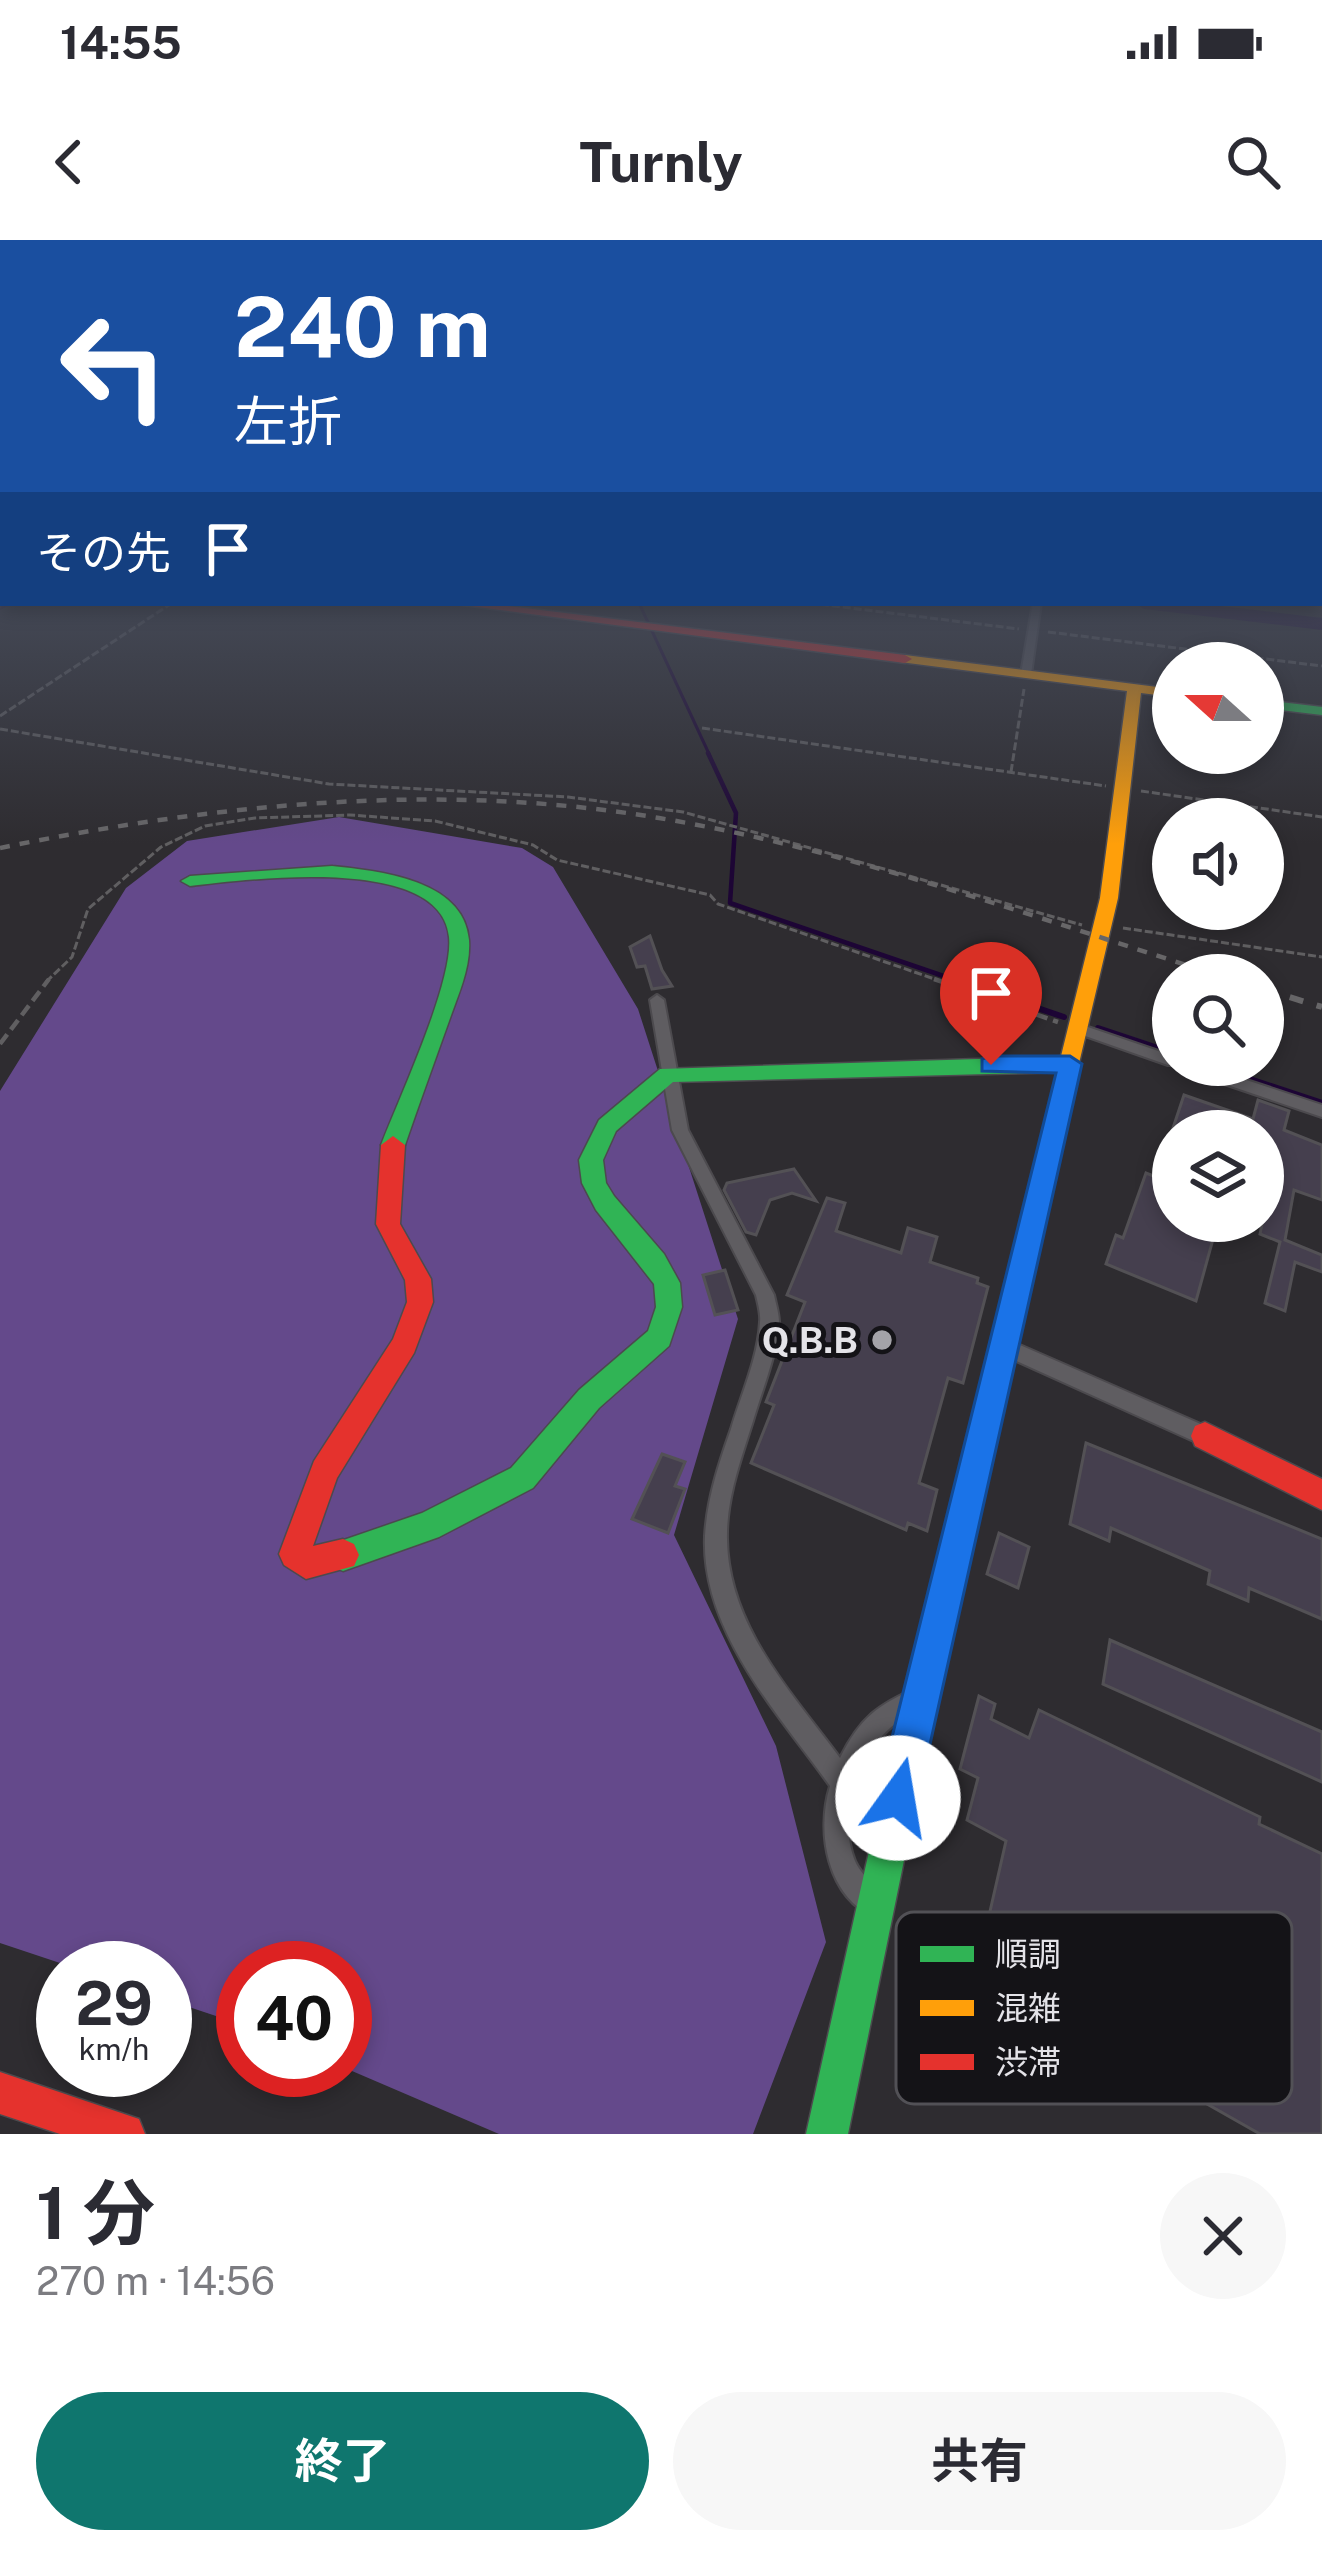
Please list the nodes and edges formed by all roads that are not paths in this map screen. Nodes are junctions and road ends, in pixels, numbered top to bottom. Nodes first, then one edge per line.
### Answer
1 (974, 667) edge
2 (1028, 667) edge
3 (1027, 674) junction
4 (1135, 688) junction
5 (1152, 690) edge
6 (1284, 706) edge
7 (1322, 711) edge
8 (190, 881) dead end
9 (657, 1000) dead end
10 (1079, 1029) junction
11 (1152, 1054) edge
12 (1070, 1064) junction
13 (668, 1074) junction
14 (1248, 1086) edge
15 (1322, 1111) edge
16 (1006, 1348) junction
17 (1205, 1436) joint
18 (1322, 1495) edge
19 (920, 1699) junction
20 (841, 1780) junction
21 (876, 1905) junction
22 (0, 2093) edge
23 (124, 2134) edge
24 (827, 2134) edge

1 - 3 street
2 - 3 street
3 - 4 street
4 - 5 street
4 - 10 street
6 - 7 street
8 - 13 street
9 - 13 street
10 - 11 street
10 - 12 street
12 - 13 street
12 - 16 street
13 - 20 street
14 - 15 street
16 - 17 street
16 - 19 street
17 - 18 street
19 - 20 street
19 - 21 street
20 - 21 street
21 - 24 street
22 - 23 street

